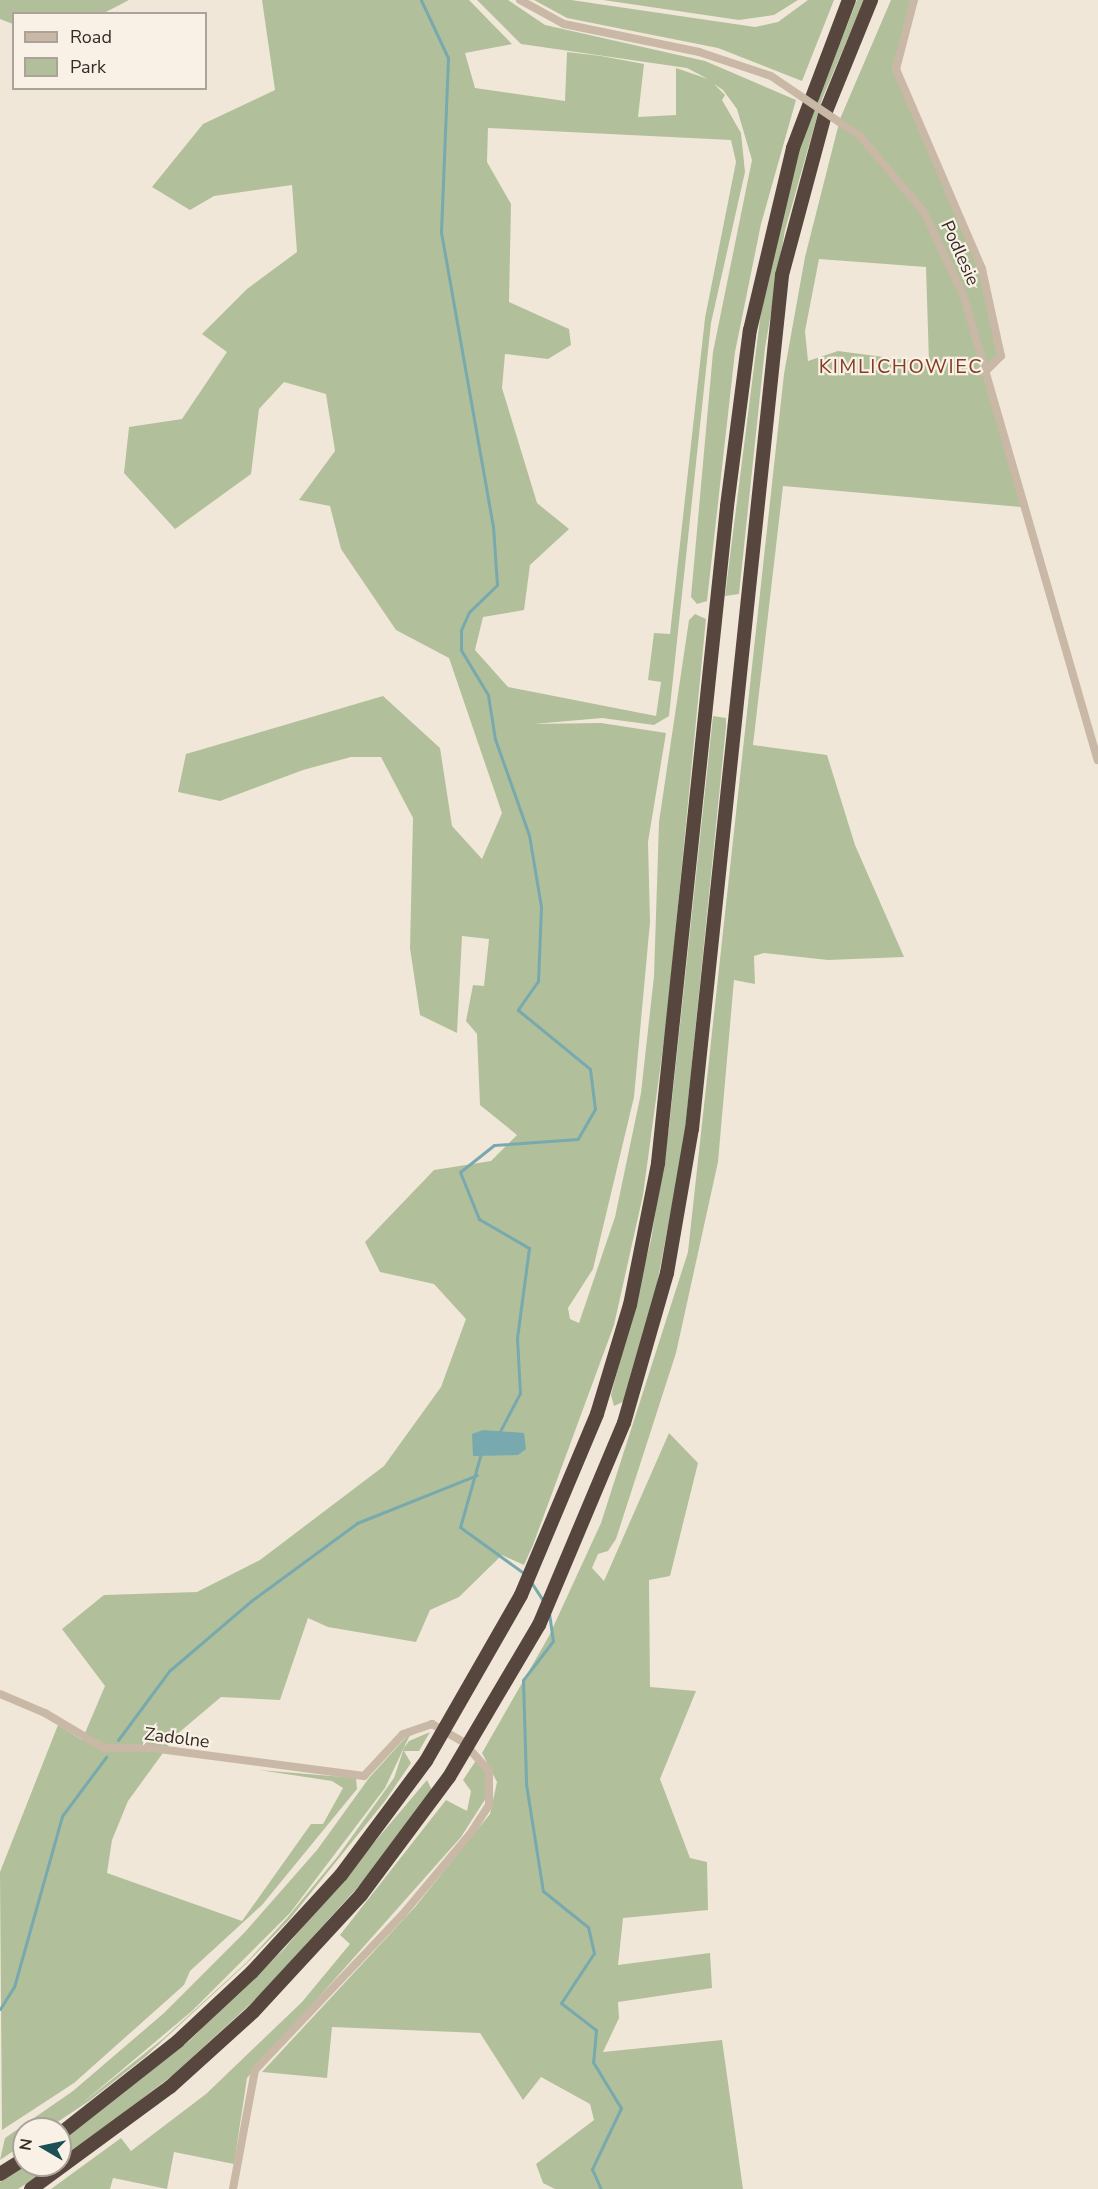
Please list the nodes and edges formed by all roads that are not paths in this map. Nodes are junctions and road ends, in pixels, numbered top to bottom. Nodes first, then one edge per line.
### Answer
1 (520, 0) edge
2 (849, 0) edge
3 (872, 0) edge
4 (914, 0) edge
5 (984, 373) junction
6 (1098, 760) edge
7 (0, 1694) edge
8 (72, 2125) edge
9 (31, 2189) edge
10 (233, 2189) edge

1 - 5 street, Podlesie, bridge
2 - 8 highway, bridge
3 - 9 highway, bridge
4 - 5 street
5 - 6 street, Podlesie
7 - 10 street, Zadolne

